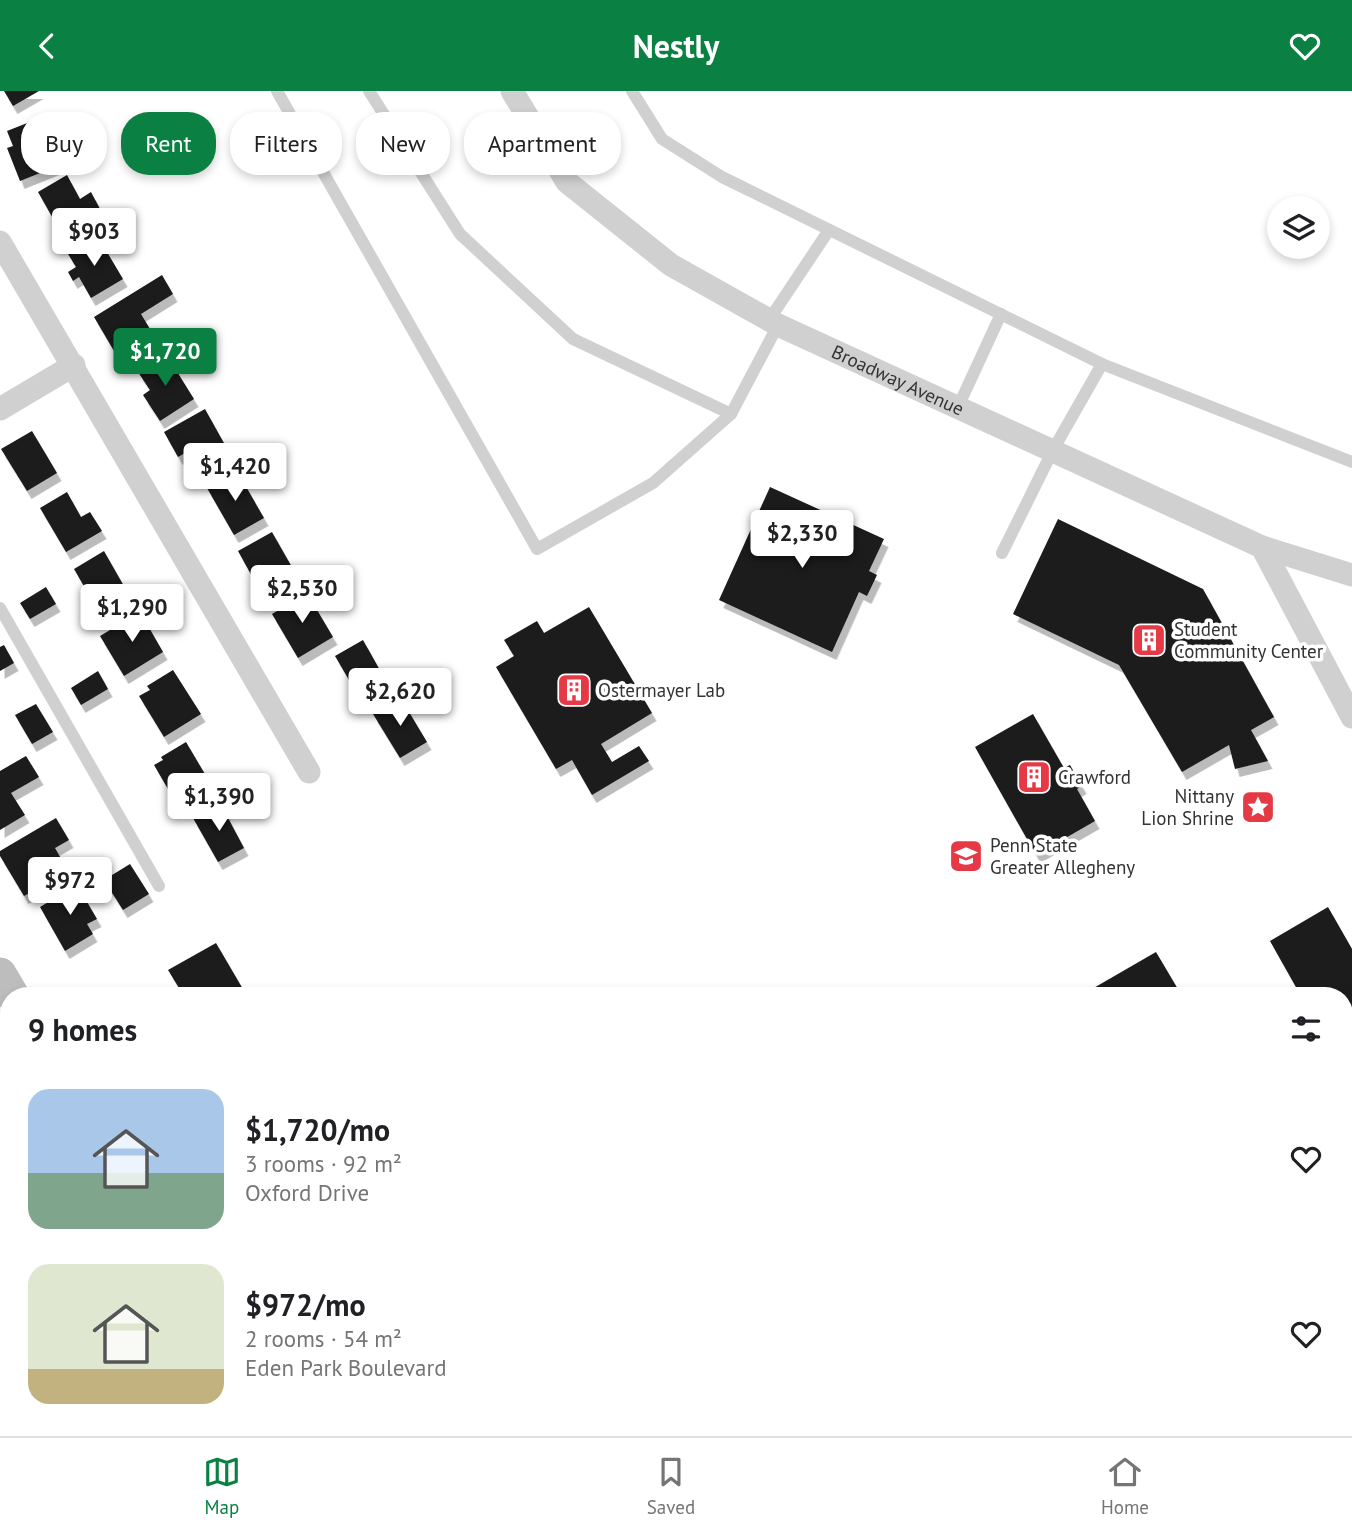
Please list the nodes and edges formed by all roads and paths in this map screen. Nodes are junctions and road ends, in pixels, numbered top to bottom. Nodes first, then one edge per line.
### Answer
1 (277, 91) edge
2 (369, 91) edge
3 (512, 91) edge
4 (632, 91) edge
5 (829, 230) junction
6 (0, 242) edge
7 (1001, 314) junction
8 (774, 322) junction
9 (1102, 364) junction
10 (74, 365) junction
11 (958, 407) junction
12 (0, 409) edge
13 (731, 414) junction
14 (1053, 450) junction
15 (1352, 462) edge
16 (1262, 547) junction
17 (1002, 553) dead end
18 (1352, 575) edge
19 (0, 608) edge
20 (1352, 717) edge
21 (310, 772) dead end
22 (159, 885) dead end

1 - 13 lane
2 - 13 lane
3 - 8 street, Broadway Avenue
4 - 5 lane
5 - 7 lane
5 - 8 lane
6 - 10 street
7 - 9 lane
7 - 11 lane
8 - 11 street, Broadway Avenue
8 - 13 lane
9 - 14 lane
9 - 15 lane
10 - 12 street
10 - 21 street
11 - 14 street, Broadway Avenue
14 - 16 street, Broadway Avenue
14 - 17 lane
16 - 18 street, Broadway Avenue
16 - 20 street
19 - 22 lane

